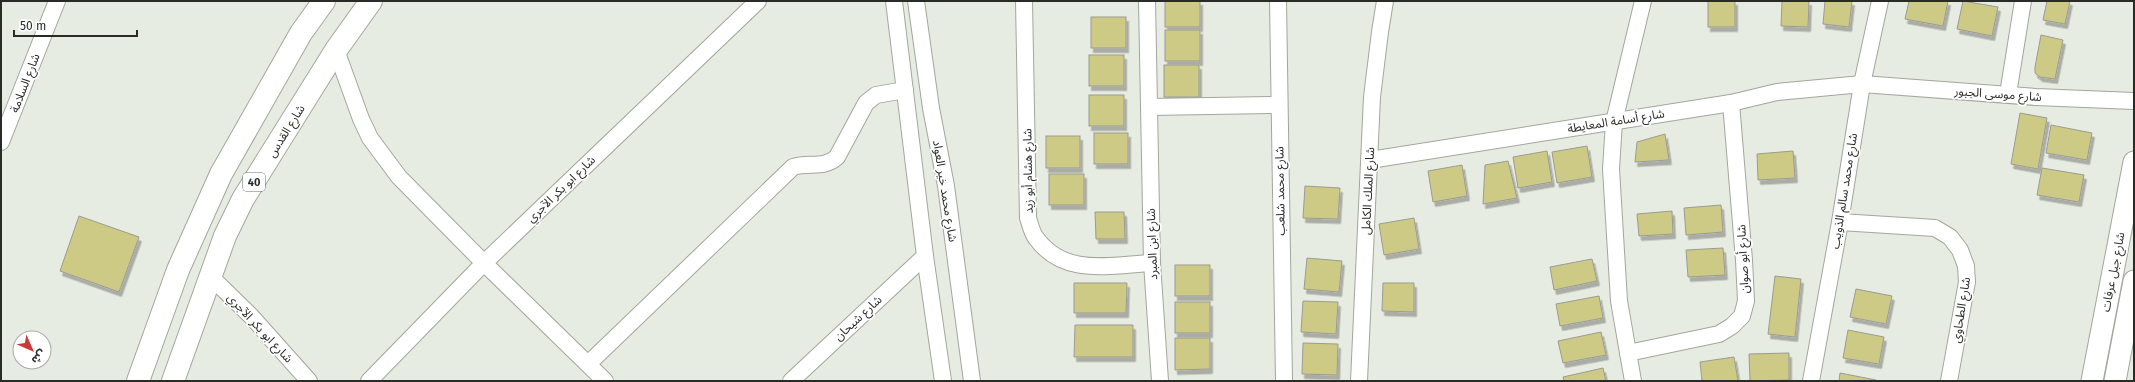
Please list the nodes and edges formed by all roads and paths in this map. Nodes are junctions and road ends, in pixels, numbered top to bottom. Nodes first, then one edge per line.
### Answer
1 (57, 1) edge
2 (324, 1) edge
3 (372, 1) edge
4 (758, 1) edge
5 (894, 1) edge
6 (916, 1) edge
7 (1024, 1) edge
8 (1147, 1) edge
9 (1278, 1) edge
10 (1386, 1) edge
11 (1643, 1) edge
12 (1880, 1) edge
13 (2023, 1) edge
14 (336, 50) junction
15 (1862, 84) junction
16 (905, 90) junction
17 (2008, 94) junction
18 (2134, 101) edge
19 (1731, 103) junction
20 (1279, 105) junction
21 (1149, 107) junction
22 (1614, 122) junction
23 (1, 142) edge
24 (1370, 160) junction
25 (2134, 162) edge
26 (1840, 222) junction
27 (925, 256) junction
28 (484, 263) junction
29 (1152, 263) junction
30 (210, 276) junction
31 (2134, 281) edge
32 (1628, 353) junction
33 (588, 364) junction
34 (138, 381) edge
35 (173, 381) edge
36 (309, 381) edge
37 (369, 381) edge
38 (605, 381) edge
39 (791, 381) edge
40 (943, 381) edge
41 (972, 381) edge
42 (1160, 381) edge
43 (1284, 381) edge
44 (1359, 381) edge
45 (1633, 381) edge
46 (1811, 381) edge
47 (1949, 381) edge
48 (2092, 381) edge
49 (2115, 381) edge

1 - 23 street, شارع السلامة
2 - 34 highway
3 - 14 highway, شارع القدس / 40
4 - 28 street, شارع ابو بكر الآجري
5 - 16 street
6 - 41 street, شارع محمد خير العواد
7 - 29 street, شارع هشام أبو زيد
8 - 21 street, شارع ابن المبرد
9 - 20 street, شارع محمد شلعب
10 - 24 street, شارع الملك الكامل
11 - 22 street
12 - 15 street, شارع محمد سالم الذويب
13 - 17 street
14 - 28 street
14 - 30 highway, شارع القدس / 40
15 - 17 street, شارع موسى الجبور
15 - 19 street, شارع أسامة المعايطة
15 - 26 street, شارع محمد سالم الذويب
16 - 27 street
16 - 33 street
17 - 18 street, شارع موسى الجبور
19 - 22 street, شارع أسامة المعايطة
19 - 32 street, شارع أبو صوان
20 - 21 street
20 - 43 street, شارع محمد شلعب
21 - 29 street, شارع ابن المبرد
22 - 24 street, شارع أسامة المعايطة
22 - 32 street
24 - 44 street, شارع الملك الكامل
25 - 48 main road, شارع جبل عرفات
26 - 46 street, شارع محمد سالم الذويب
26 - 47 street, شارع الطحاوي
27 - 39 street, شارع شيحان
27 - 40 street
28 - 33 street
28 - 37 street, شارع ابو بكر الآجري
29 - 42 street, شارع ابن المبرد
30 - 35 highway, شارع القدس / 40
30 - 36 street, شارع ابو بكر الآجري
31 - 49 main road, شارع جبل عرفات
32 - 45 street
33 - 38 street

